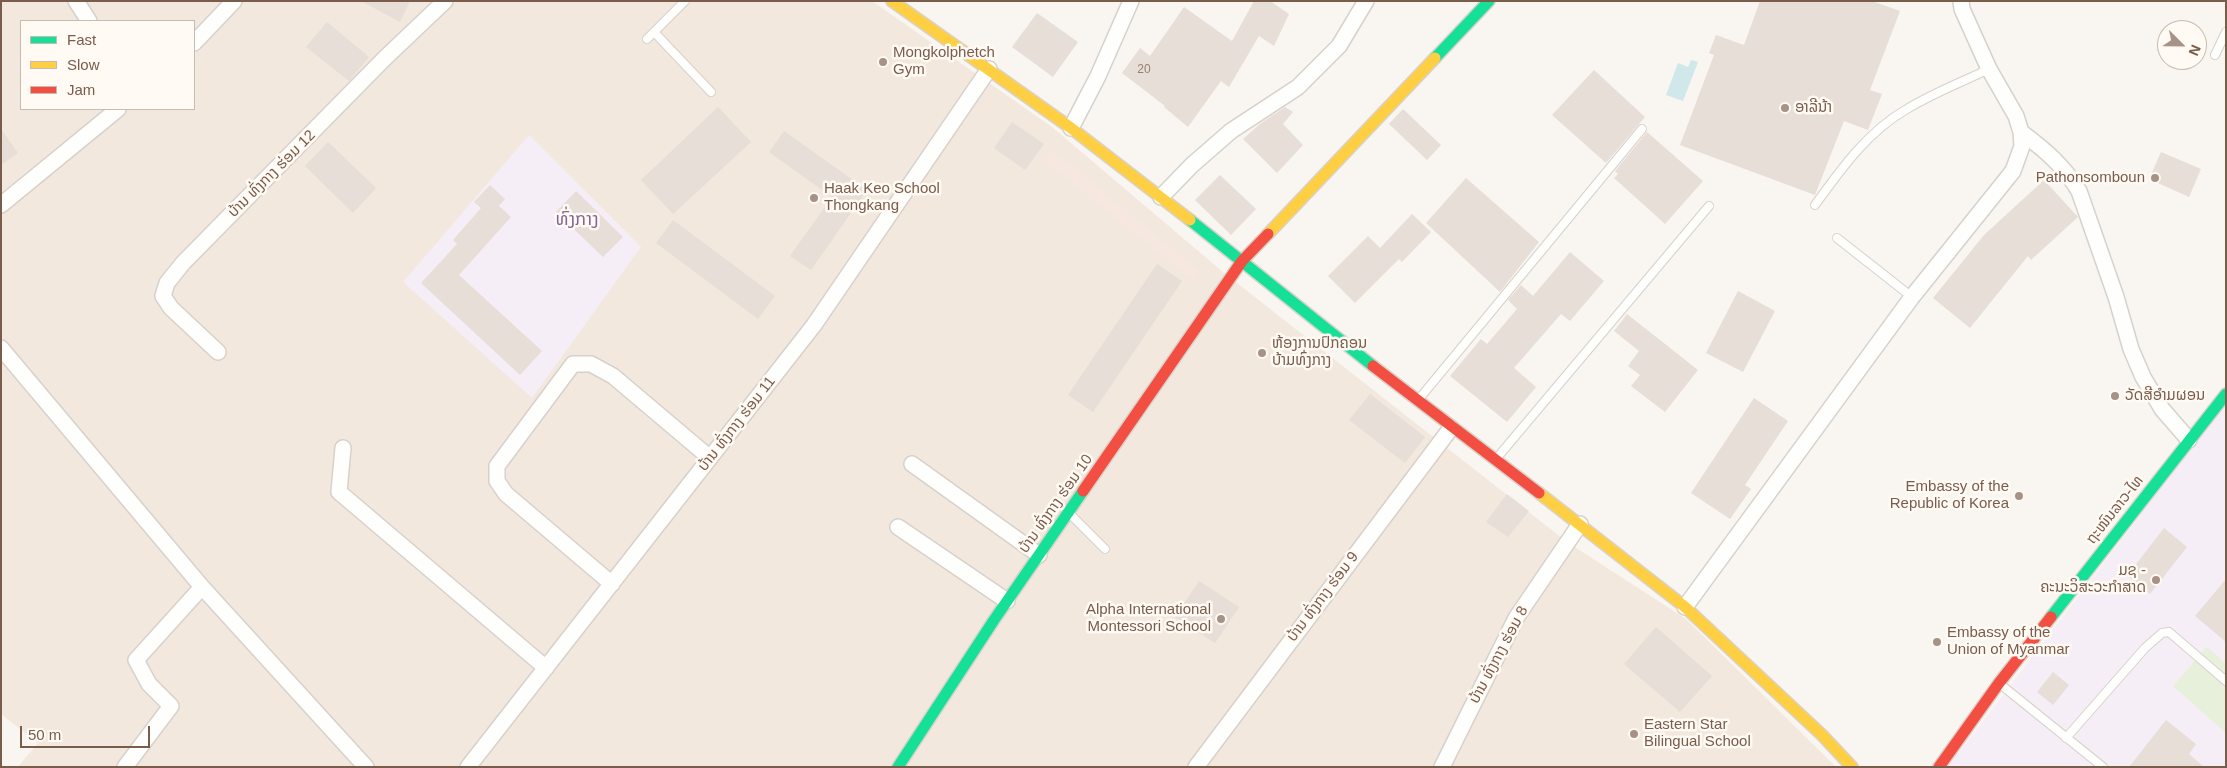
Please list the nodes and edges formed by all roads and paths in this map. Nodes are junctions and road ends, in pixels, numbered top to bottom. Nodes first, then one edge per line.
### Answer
1 (76, 1) edge
2 (234, 1) edge
3 (445, 1) edge
4 (685, 1) edge
5 (892, 1) edge
6 (1131, 1) edge
7 (1366, 1) edge
8 (1489, 1) edge
9 (1961, 1) edge
10 (89, 20) edge
11 (654, 32) junction
12 (2226, 32) edge
13 (647, 39) dead end
14 (195, 42) edge
15 (2215, 55) dead end
16 (989, 69) junction
17 (1989, 69) junction
18 (711, 92) dead end
19 (117, 110) edge
20 (1071, 128) junction
21 (1642, 129) dead end
22 (2021, 132) junction
23 (1161, 197) junction
24 (1, 205) edge
25 (1816, 205) dead end
26 (1709, 206) dead end
27 (1837, 238) dead end
28 (1242, 262) junction
29 (1912, 297) junction
30 (1, 348) edge
31 (218, 352) dead end
32 (2226, 394) edge
33 (1417, 401) junction
34 (1450, 428) junction
35 (2189, 440) junction
36 (343, 448) dead end
37 (710, 458) junction
38 (1494, 460) junction
39 (912, 464) dead end
40 (1068, 513) junction
41 (1580, 524) junction
42 (898, 527) dead end
43 (1105, 549) dead end
44 (1038, 556) junction
45 (612, 584) junction
46 (202, 587) junction
47 (1007, 601) junction
48 (1685, 606) junction
49 (546, 668) junction
50 (2226, 681) edge
51 (1999, 682) junction
52 (2066, 738) junction
53 (125, 767) edge
54 (366, 767) edge
55 (468, 767) edge
56 (898, 767) edge
57 (1196, 767) edge
58 (1442, 767) edge
59 (1852, 767) edge
60 (1939, 767) edge
61 (2102, 767) edge

1 - 10 street
2 - 14 street
3 - 31 street, ບ້ານ ທົ່ງກາງ ຮ່ອມ 12
4 - 11 lane
5 - 16 street
6 - 20 street
7 - 23 street
8 - 28 street, ບ້ານ ທົ່ງກາງ ຮ່ອມ 10
9 - 17 street
11 - 13 lane
11 - 18 lane
12 - 15 lane
16 - 20 street
16 - 37 street, ບ້ານ ທົ່ງກາງ ຮ່ອມ 11
17 - 22 street
17 - 25 lane
19 - 24 street
20 - 23 street
21 - 33 lane
22 - 29 street
22 - 35 street
23 - 28 street
26 - 38 lane
27 - 29 lane
28 - 33 street
28 - 40 street, ບ້ານ ທົ່ງກາງ ຮ່ອມ 10
29 - 48 street
30 - 46 street
32 - 35 street, ຖະໜົນລາວ-ໄທ
33 - 34 street
34 - 38 street
34 - 57 street, ບ້ານ ທົ່ງກາງ ຮ່ອມ 9
35 - 51 street, ຖະໜົນລາວ-ໄທ
36 - 49 street
37 - 45 street, ບ້ານ ທົ່ງກາງ ຮ່ອມ 11
37 - 45 street
38 - 41 street
39 - 44 street
40 - 43 lane
40 - 44 street, ບ້ານ ທົ່ງກາງ ຮ່ອມ 10
41 - 48 street
41 - 58 street, ບ້ານ ທົ່ງກາງ ຮ່ອມ 8
42 - 47 street
44 - 47 street, ບ້ານ ທົ່ງກາງ ຮ່ອມ 10
45 - 49 street, ບ້ານ ທົ່ງກາງ ຮ່ອມ 11
46 - 53 street
46 - 54 street
47 - 56 street, ບ້ານ ທົ່ງກາງ ຮ່ອມ 10
48 - 59 street
49 - 55 street, ບ້ານ ທົ່ງກາງ ຮ່ອມ 11
50 - 52 lane
51 - 52 lane
51 - 60 street, ຖະໜົນລາວ-ໄທ
52 - 61 lane

